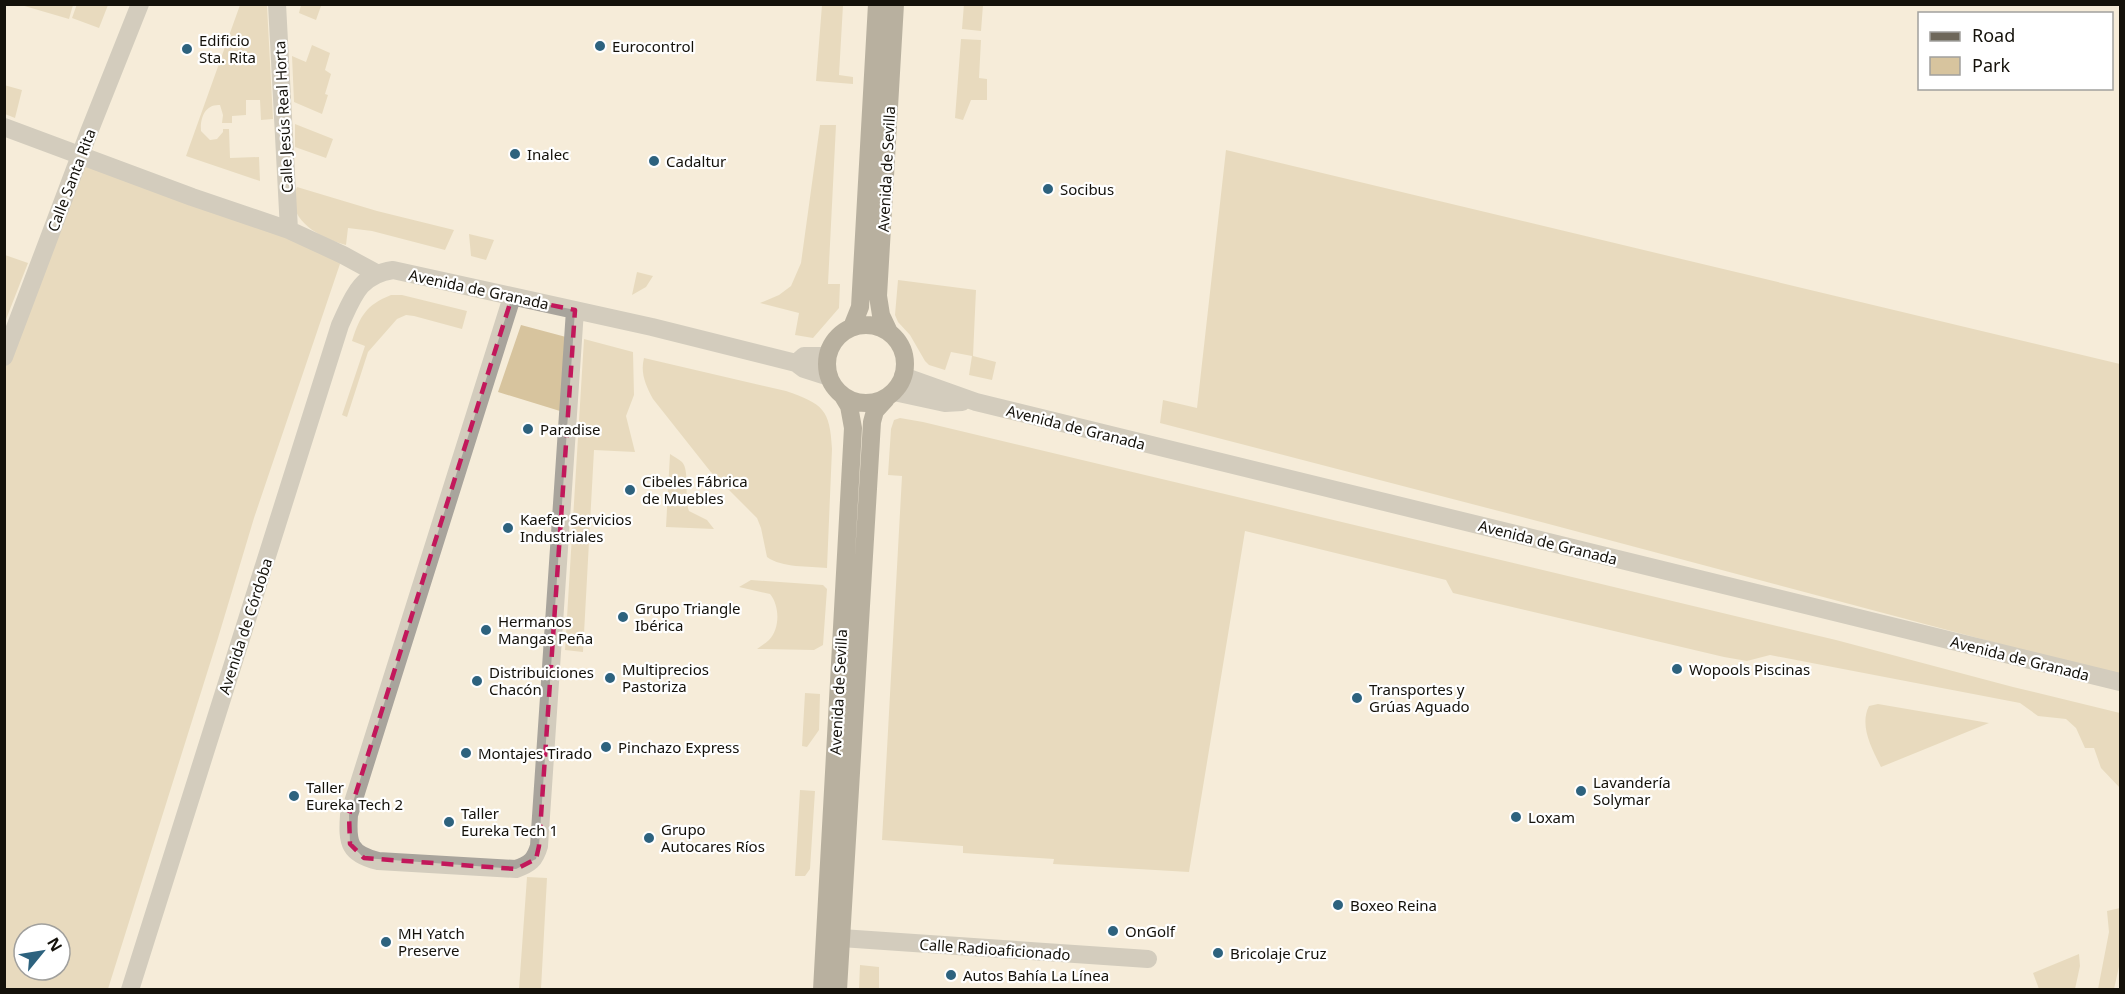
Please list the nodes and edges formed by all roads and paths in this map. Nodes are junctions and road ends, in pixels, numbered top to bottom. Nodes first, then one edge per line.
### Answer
1 (140, 4) edge
2 (277, 4) edge
3 (877, 4) edge
4 (895, 4) edge
5 (4, 127) edge
6 (81, 156) junction
7 (289, 230) junction
8 (378, 274) junction
9 (512, 297) junction
10 (575, 310) junction
11 (852, 327) junction
12 (889, 332) junction
13 (827, 356) junction
14 (4, 357) edge
15 (796, 363) junction
16 (829, 377) junction
17 (895, 389) junction
18 (843, 396) junction
19 (2121, 682) edge
20 (841, 938) junction
21 (1148, 959) dead end
22 (130, 990) edge
23 (822, 990) edge
24 (838, 990) edge

1 - 6 street, Calle Santa Rita
2 - 7 street, Calle Jesús Real Horta
3 - 11 main road, Avenida de Sevilla
4 - 12 main road, Avenida de Sevilla
5 - 6 street
6 - 7 street
6 - 14 street, Calle Santa Rita
7 - 8 street
8 - 9 street, Avenida de Granada
8 - 22 street, Avenida de Córdoba
9 - 10 street, Avenida de Granada
9 - 10 street
10 - 15 street, Avenida de Granada
11 - 12 main road
11 - 13 main road
12 - 17 main road
13 - 15 street, Avenida de Granada
13 - 16 main road
15 - 16 street, Avenida de Granada
16 - 18 main road
17 - 18 main road
17 - 19 street, Avenida de Granada
17 - 20 main road, Avenida de Sevilla
18 - 23 main road, Avenida de Sevilla
20 - 21 street, Calle Radioaficionado
20 - 24 main road, Avenida de Sevilla

